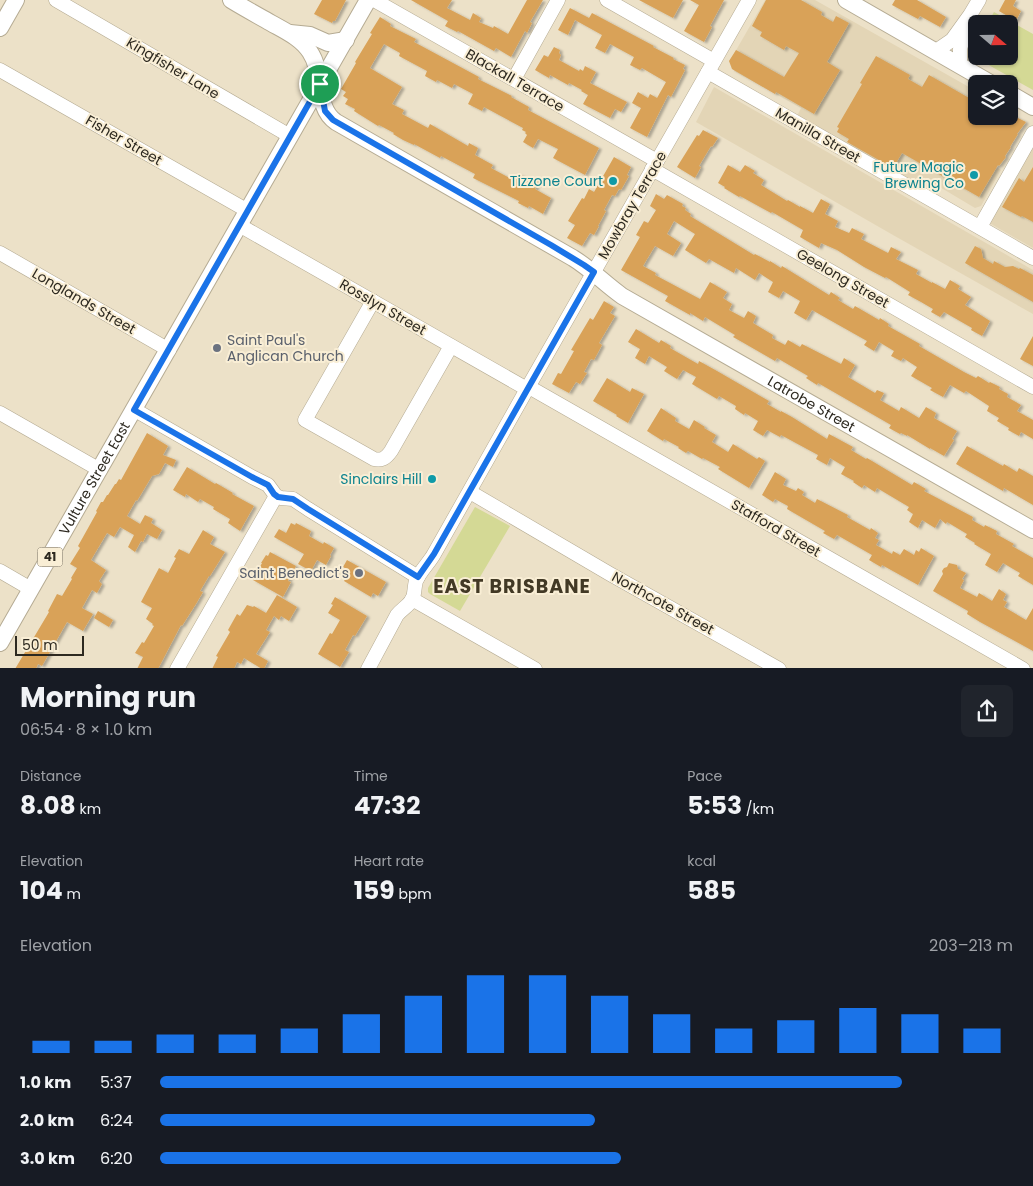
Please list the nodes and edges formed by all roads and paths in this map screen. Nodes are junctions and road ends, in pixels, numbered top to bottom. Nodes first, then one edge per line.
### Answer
1 (16, 0) edge
2 (56, 0) edge
3 (230, 0) edge
4 (368, 0) edge
5 (374, 0) edge
6 (558, 0) edge
7 (607, 0) edge
8 (749, 0) edge
9 (846, 0) edge
10 (979, 0) edge
11 (971, 15) edge
12 (968, 19) edge
13 (968, 22) edge
14 (0, 28) edge
15 (288, 33) junction
16 (346, 40) junction
17 (936, 52) junction
18 (960, 65) junction
19 (711, 67) junction
20 (0, 70) edge
21 (977, 75) edge
22 (514, 79) junction
23 (320, 84) junction
24 (1018, 98) edge
25 (1033, 107) edge
26 (1033, 133) edge
27 (290, 136) junction
28 (655, 165) junction
29 (248, 211) junction
30 (239, 225) junction
31 (980, 227) junction
32 (0, 253) edge
33 (1033, 258) edge
34 (594, 272) junction
35 (373, 301) junction
36 (451, 346) junction
37 (169, 350) junction
38 (1033, 387) edge
39 (528, 388) junction
40 (134, 410) junction
41 (0, 413) edge
42 (100, 470) junction
43 (470, 492) junction
44 (276, 496) junction
45 (1033, 530) edge
46 (0, 571) edge
47 (418, 577) junction
48 (31, 589) junction
49 (412, 600) junction
50 (0, 643) edge
51 (177, 668) edge
52 (368, 668) edge
53 (535, 668) edge
54 (779, 668) edge
55 (1023, 668) edge

1 - 14 main road
2 - 27 street, Kingfisher Lane
3 - 15 main road
4 - 16 main road, Vulture Street East / 41
5 - 22 street, Blackall Terrace
6 - 22 street
7 - 19 street, Manilla Street
8 - 19 street, Mowbray Terrace
9 - 17 main road
10 - 11 street
12 - 17 street
13 - 18 street
15 - 16 main road
15 - 23 main road, Latrobe Street
16 - 23 main road, Vulture Street East / 41
17 - 18 main road
18 - 21 main road
19 - 28 street, Mowbray Terrace
19 - 31 street, Manilla Street
20 - 29 street, Fisher Street
22 - 28 street, Blackall Terrace
23 - 27 main road, Vulture Street East / 41
23 - 34 main road, Latrobe Street
24 - 25 main road
26 - 31 street
27 - 29 main road, Vulture Street East / 41
28 - 34 street, Mowbray Terrace
28 - 38 street, Geelong Street
29 - 30 main road, Vulture Street East / 41
30 - 35 street, Rosslyn Street
30 - 37 main road, Vulture Street East / 41
31 - 33 street, Manilla Street
32 - 37 street, Longlands Street
34 - 39 street, Mowbray Terrace
34 - 45 main road, Latrobe Street
35 - 36 street, Rosslyn Street
35 - 36 street
36 - 39 street, Rosslyn Street
37 - 40 main road, Vulture Street East / 41
39 - 43 street, Mowbray Terrace
39 - 55 street, Stafford Street
40 - 42 main road, Vulture Street East / 41
40 - 44 street
41 - 42 street
42 - 48 main road, Vulture Street East / 41
43 - 47 street, Mowbray Terrace
43 - 54 street, Northcote Street
44 - 47 street
44 - 51 street
46 - 48 street
47 - 49 street, Mowbray Terrace
48 - 50 main road, Vulture Street East / 41
49 - 52 street, Mowbray Terrace
49 - 53 street

